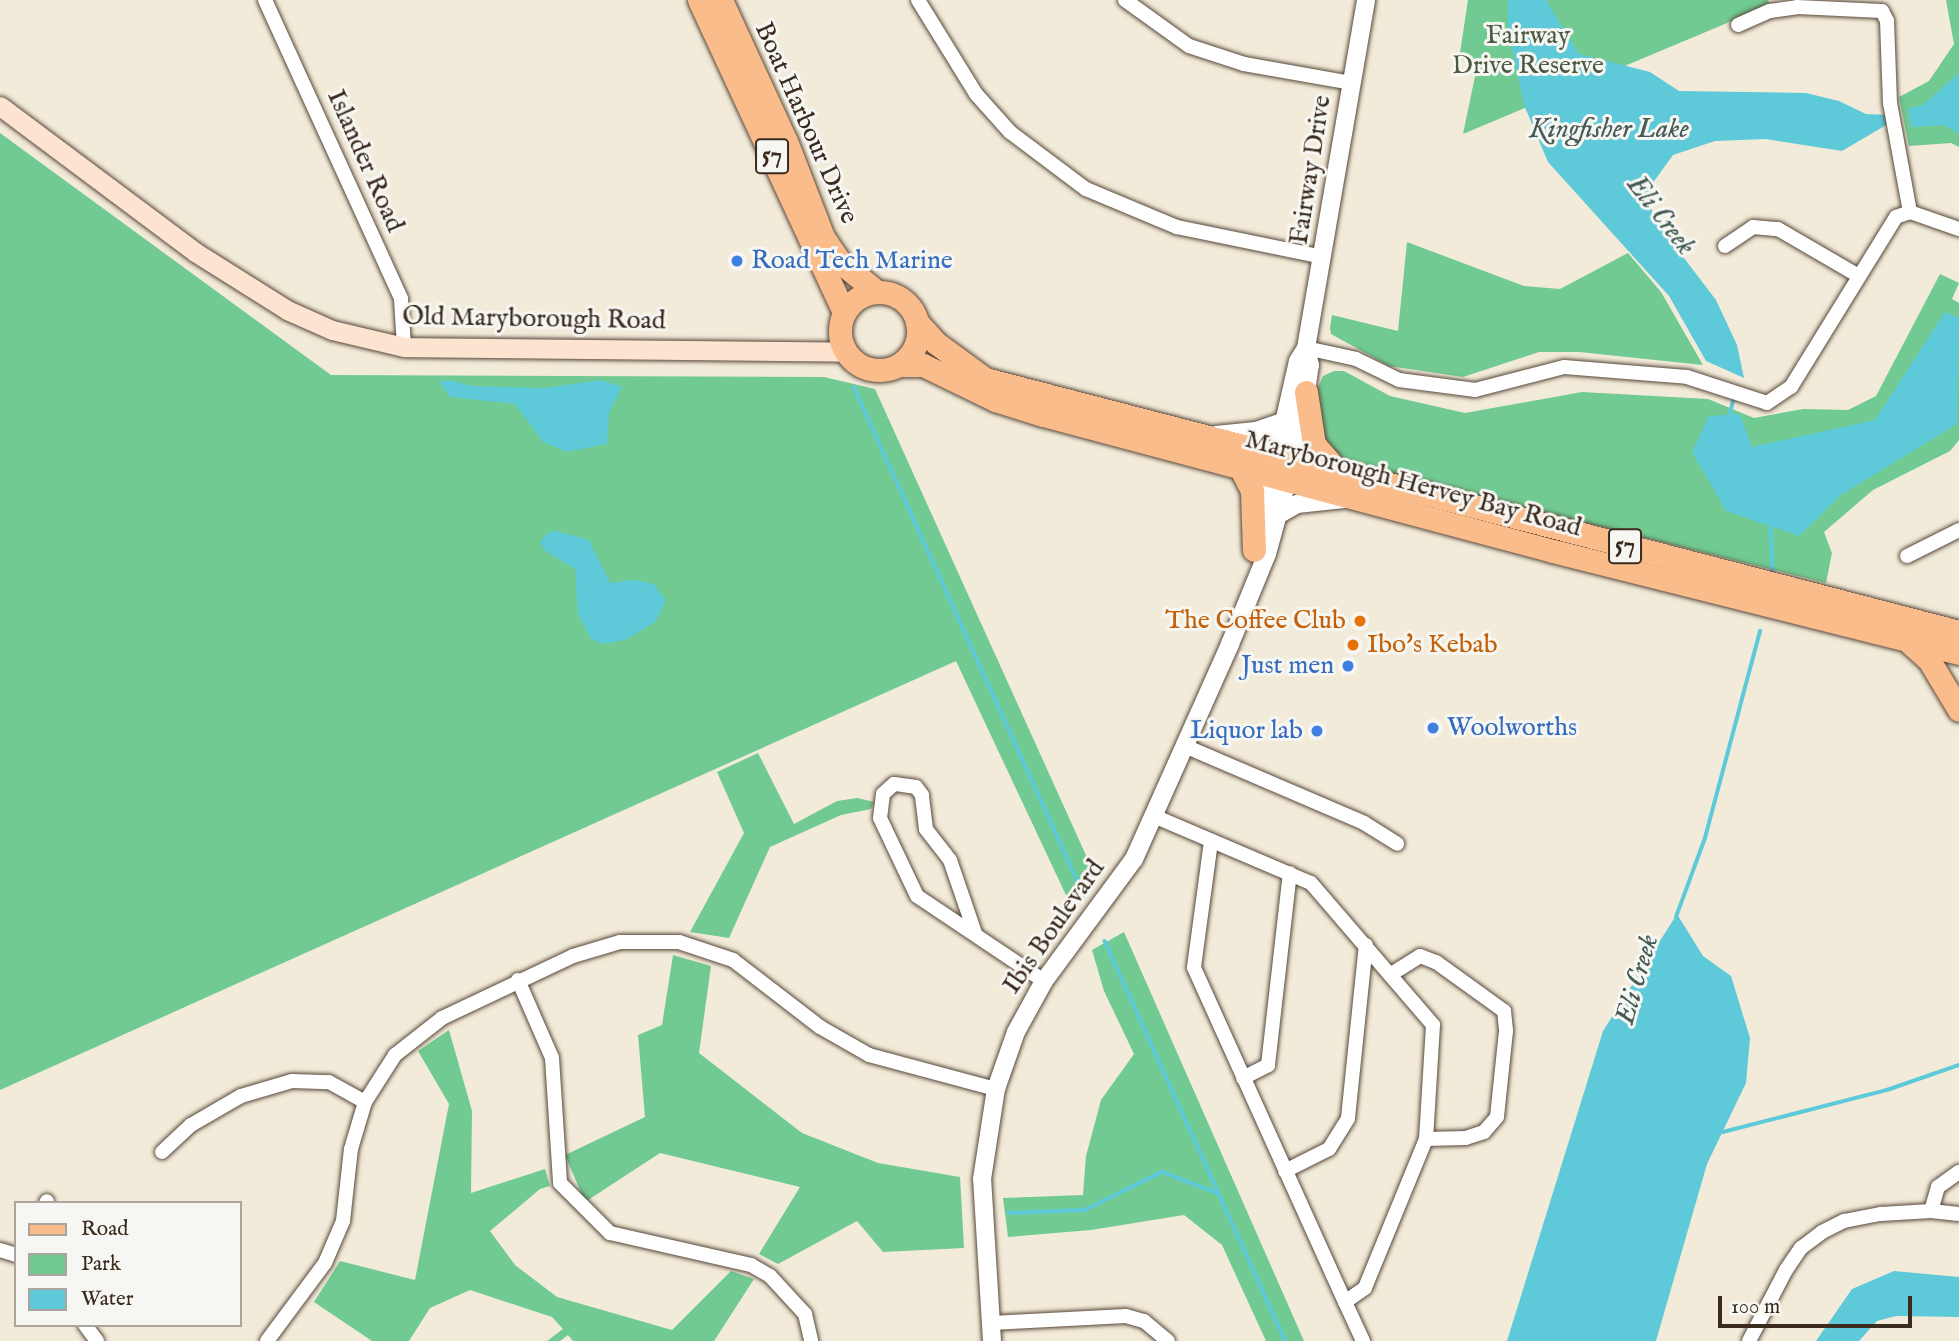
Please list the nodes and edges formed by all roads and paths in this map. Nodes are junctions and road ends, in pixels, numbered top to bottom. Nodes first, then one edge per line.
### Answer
1 (265, 0) edge
2 (699, 0) edge
3 (721, 0) edge
4 (918, 0) edge
5 (1125, 0) edge
6 (1366, 0) edge
7 (1880, 4) edge
8 (1738, 25) dead end
9 (1352, 83) junction
10 (0, 106) edge
11 (1910, 212) junction
12 (1959, 229) edge
13 (1724, 246) dead end
14 (1323, 257) junction
15 (1857, 275) junction
16 (877, 292) junction
17 (844, 312) junction
18 (917, 322) junction
19 (404, 346) junction
20 (1306, 348) junction
21 (845, 352) junction
22 (899, 365) junction
23 (1306, 392) junction
24 (1287, 420) junction
25 (1213, 436) junction
26 (1240, 467) junction
27 (1284, 467) junction
28 (1338, 470) junction
29 (1358, 498) junction
30 (1278, 515) junction
31 (1959, 530) edge
32 (1254, 550) junction
33 (1907, 556) dead end
34 (1246, 604) junction
35 (1959, 632) edge
36 (1909, 641) junction
37 (1959, 653) edge
38 (1959, 710) edge
39 (1186, 747) junction
40 (1156, 817) junction
41 (1211, 841) junction
42 (1397, 844) dead end
43 (1290, 873) junction
44 (975, 933) junction
45 (1366, 945) junction
46 (1393, 973) junction
47 (519, 980) junction
48 (1044, 981) junction
49 (1243, 1078) junction
50 (996, 1089) junction
51 (365, 1102) junction
52 (1426, 1139) junction
53 (162, 1152) dead end
54 (1285, 1171) junction
55 (1959, 1172) edge
56 (1931, 1211) junction
57 (1959, 1214) edge
58 (1345, 1302) junction
59 (991, 1323) junction
60 (267, 1341) edge
61 (811, 1341) edge
62 (992, 1341) edge
63 (1168, 1341) edge
64 (1363, 1341) edge
65 (1749, 1341) edge

1 - 19 street, Islander Road
2 - 17 main road, Boat Harbour Drive / 57
3 - 16 main road, Boat Harbour Drive / 57
4 - 14 street
5 - 9 street
6 - 9 street, Fairway Drive
7 - 8 street
7 - 11 street
9 - 14 street, Fairway Drive
10 - 19 main road, Old Maryborough Road
11 - 12 street
11 - 15 street
13 - 15 street
14 - 20 street, Fairway Drive
15 - 20 street
16 - 17 main road
16 - 18 main road, 57
17 - 21 main road, 57
18 - 22 main road
18 - 25 main road, Maryborough Hervey Bay Road / 57
19 - 21 main road, Old Maryborough Road
20 - 23 street, Fairway Drive
20 - 24 street, Fairway Drive
21 - 22 main road, 57
22 - 26 main road, Maryborough Hervey Bay Road / 57
23 - 27 street, Fairway Drive
23 - 28 main road
24 - 25 street
24 - 27 street, Fairway Drive
25 - 27 main road, Maryborough Hervey Bay Road / 57
26 - 27 main road, Maryborough Hervey Bay Road / 57
26 - 32 main road
27 - 28 main road, Maryborough Hervey Bay Road / 57
27 - 29 main road, Maryborough Hervey Bay Road / 57
27 - 30 street, Ibis Boulevard
27 - 32 street, Ibis Boulevard
28 - 35 main road, Maryborough Hervey Bay Road / 57
29 - 30 street
29 - 36 main road, Maryborough Hervey Bay Road / 57
30 - 34 street, Ibis Boulevard
31 - 33 street
32 - 34 street, Ibis Boulevard
34 - 39 street, Ibis Boulevard
36 - 37 main road, Maryborough Hervey Bay Road / 57
36 - 38 main road
39 - 40 street, Ibis Boulevard
39 - 42 street
40 - 41 street
40 - 48 street, Ibis Boulevard
41 - 43 street
41 - 49 street
43 - 45 street
43 - 49 street
44 - 44 street
44 - 48 street
45 - 46 street
45 - 54 street
46 - 52 street
46 - 52 street
47 - 50 street
47 - 51 street
47 - 61 street
48 - 50 street, Ibis Boulevard
49 - 54 street
50 - 59 street, Ibis Boulevard
51 - 53 street
51 - 60 street
52 - 58 street
54 - 58 street
55 - 56 street
56 - 57 street
56 - 65 street
58 - 64 street
59 - 62 street, Ibis Boulevard
59 - 63 street

